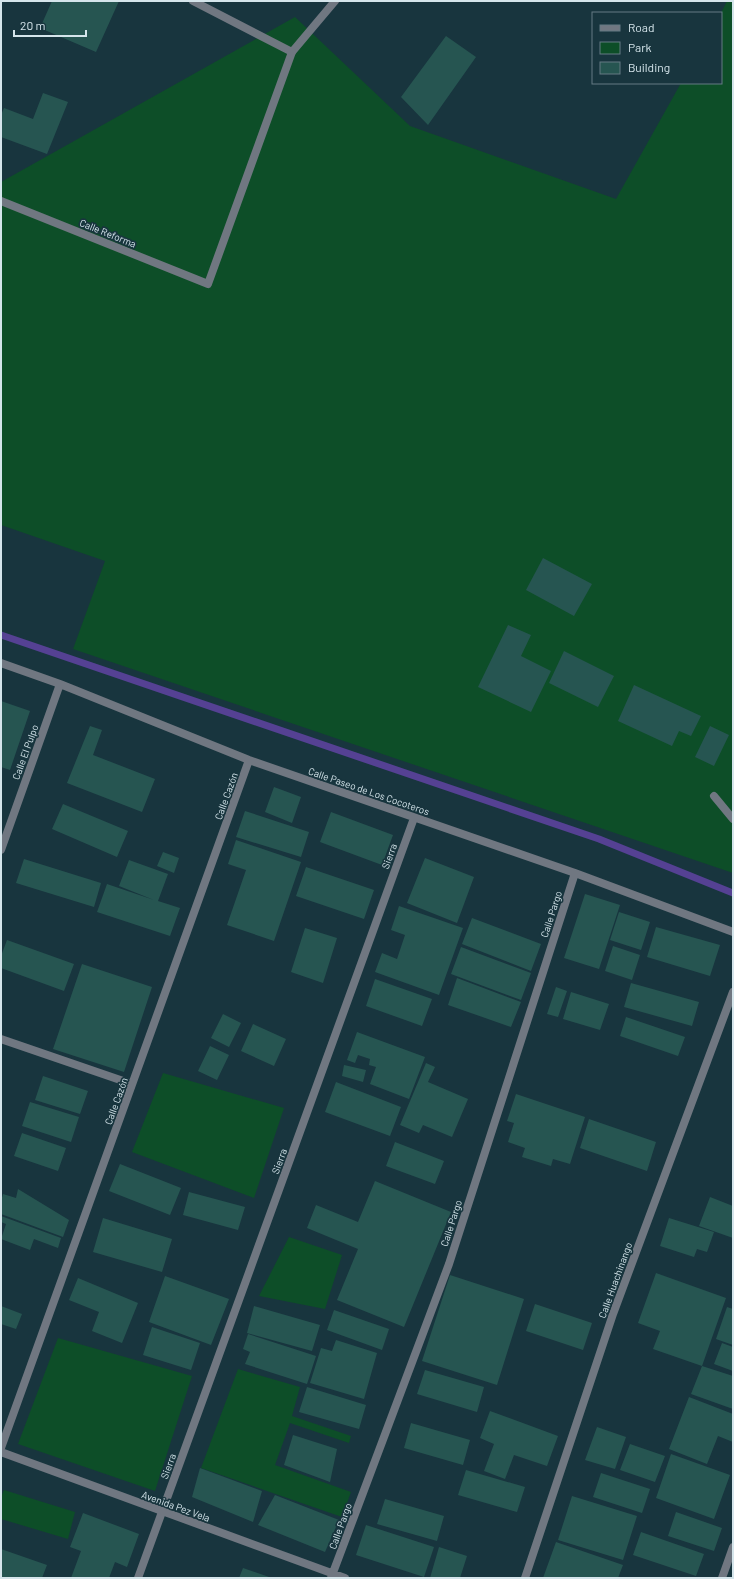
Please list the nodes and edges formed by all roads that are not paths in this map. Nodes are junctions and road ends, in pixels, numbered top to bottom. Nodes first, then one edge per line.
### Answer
1 (193, 1) edge
2 (335, 1) edge
3 (292, 52) junction
4 (1, 201) edge
5 (1, 663) edge
6 (60, 684) junction
7 (249, 760) junction
8 (714, 796) dead end
9 (414, 818) junction
10 (733, 819) edge
11 (2, 840) edge
12 (1, 850) edge
13 (575, 873) junction
14 (733, 932) edge
15 (733, 992) edge
16 (1, 1039) edge
17 (132, 1084) junction
18 (1, 1448) edge
19 (1, 1452) edge
20 (162, 1511) junction
21 (733, 1547) edge
22 (332, 1576) edge
23 (138, 1578) edge
24 (344, 1578) edge
25 (525, 1578) edge
26 (722, 1578) edge

1 - 3 street
2 - 3 street
3 - 4 street, Calle Reforma
5 - 6 street, Calle Paseo de Los Cocoteros
6 - 7 street, Calle Paseo de Los Cocoteros
6 - 11 street, Calle El Pulpo
7 - 9 street, Calle Paseo de Los Cocoteros
7 - 17 street, Calle Cazón
8 - 10 street
9 - 13 street, Calle Paseo de Los Cocoteros
9 - 20 street, Sierra
11 - 12 street, Calle El Pulpo
13 - 14 street, Calle Paseo de Los Cocoteros
13 - 22 street, Calle Pargo
15 - 25 street, Calle Huachinango
16 - 17 street
17 - 18 street, Calle Cazón
19 - 20 street, Avenida Pez Vela
20 - 22 street, Avenida Pez Vela
20 - 23 street, Sierra
21 - 26 street
22 - 24 street, Avenida Pez Vela

